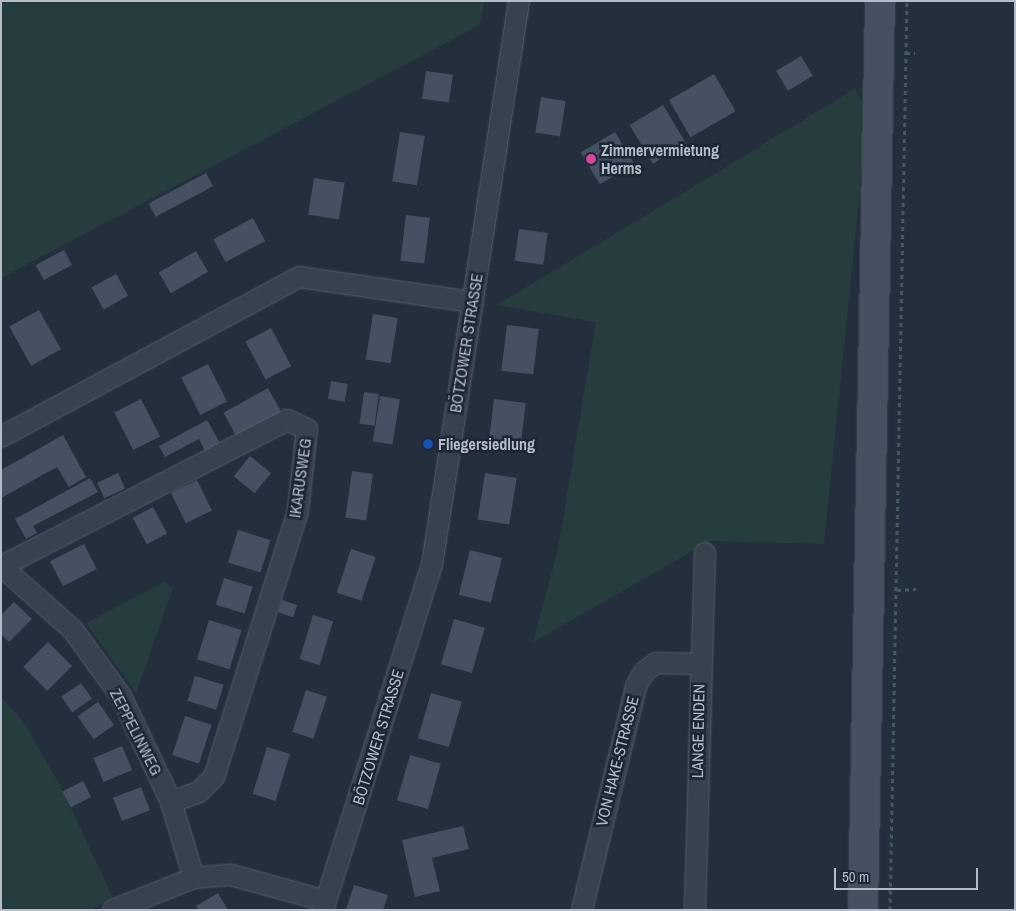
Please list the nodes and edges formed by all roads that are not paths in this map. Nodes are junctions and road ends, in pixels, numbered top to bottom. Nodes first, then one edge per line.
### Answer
1 (519, 1) edge
2 (880, 1) edge
3 (473, 302) junction
4 (1, 437) edge
5 (705, 553) dead end
6 (2, 566) edge
7 (700, 664) junction
8 (171, 802) junction
9 (194, 878) junction
10 (325, 905) edge
11 (113, 910) edge
12 (582, 910) edge
13 (694, 910) edge
14 (863, 910) edge

1 - 3 street, BÖTZOWER STRASSE
2 - 14 main road
3 - 4 street
3 - 10 street, BÖTZOWER STRASSE
5 - 7 street, LANGE ENDEN
6 - 8 street, ZEPPELINWEG
6 - 8 street, IKARUSWEG
7 - 12 street, VON HAKE-STRASSE
7 - 13 street, LANGE ENDEN
8 - 9 street, ZEPPELINWEG
9 - 10 street
9 - 11 street

